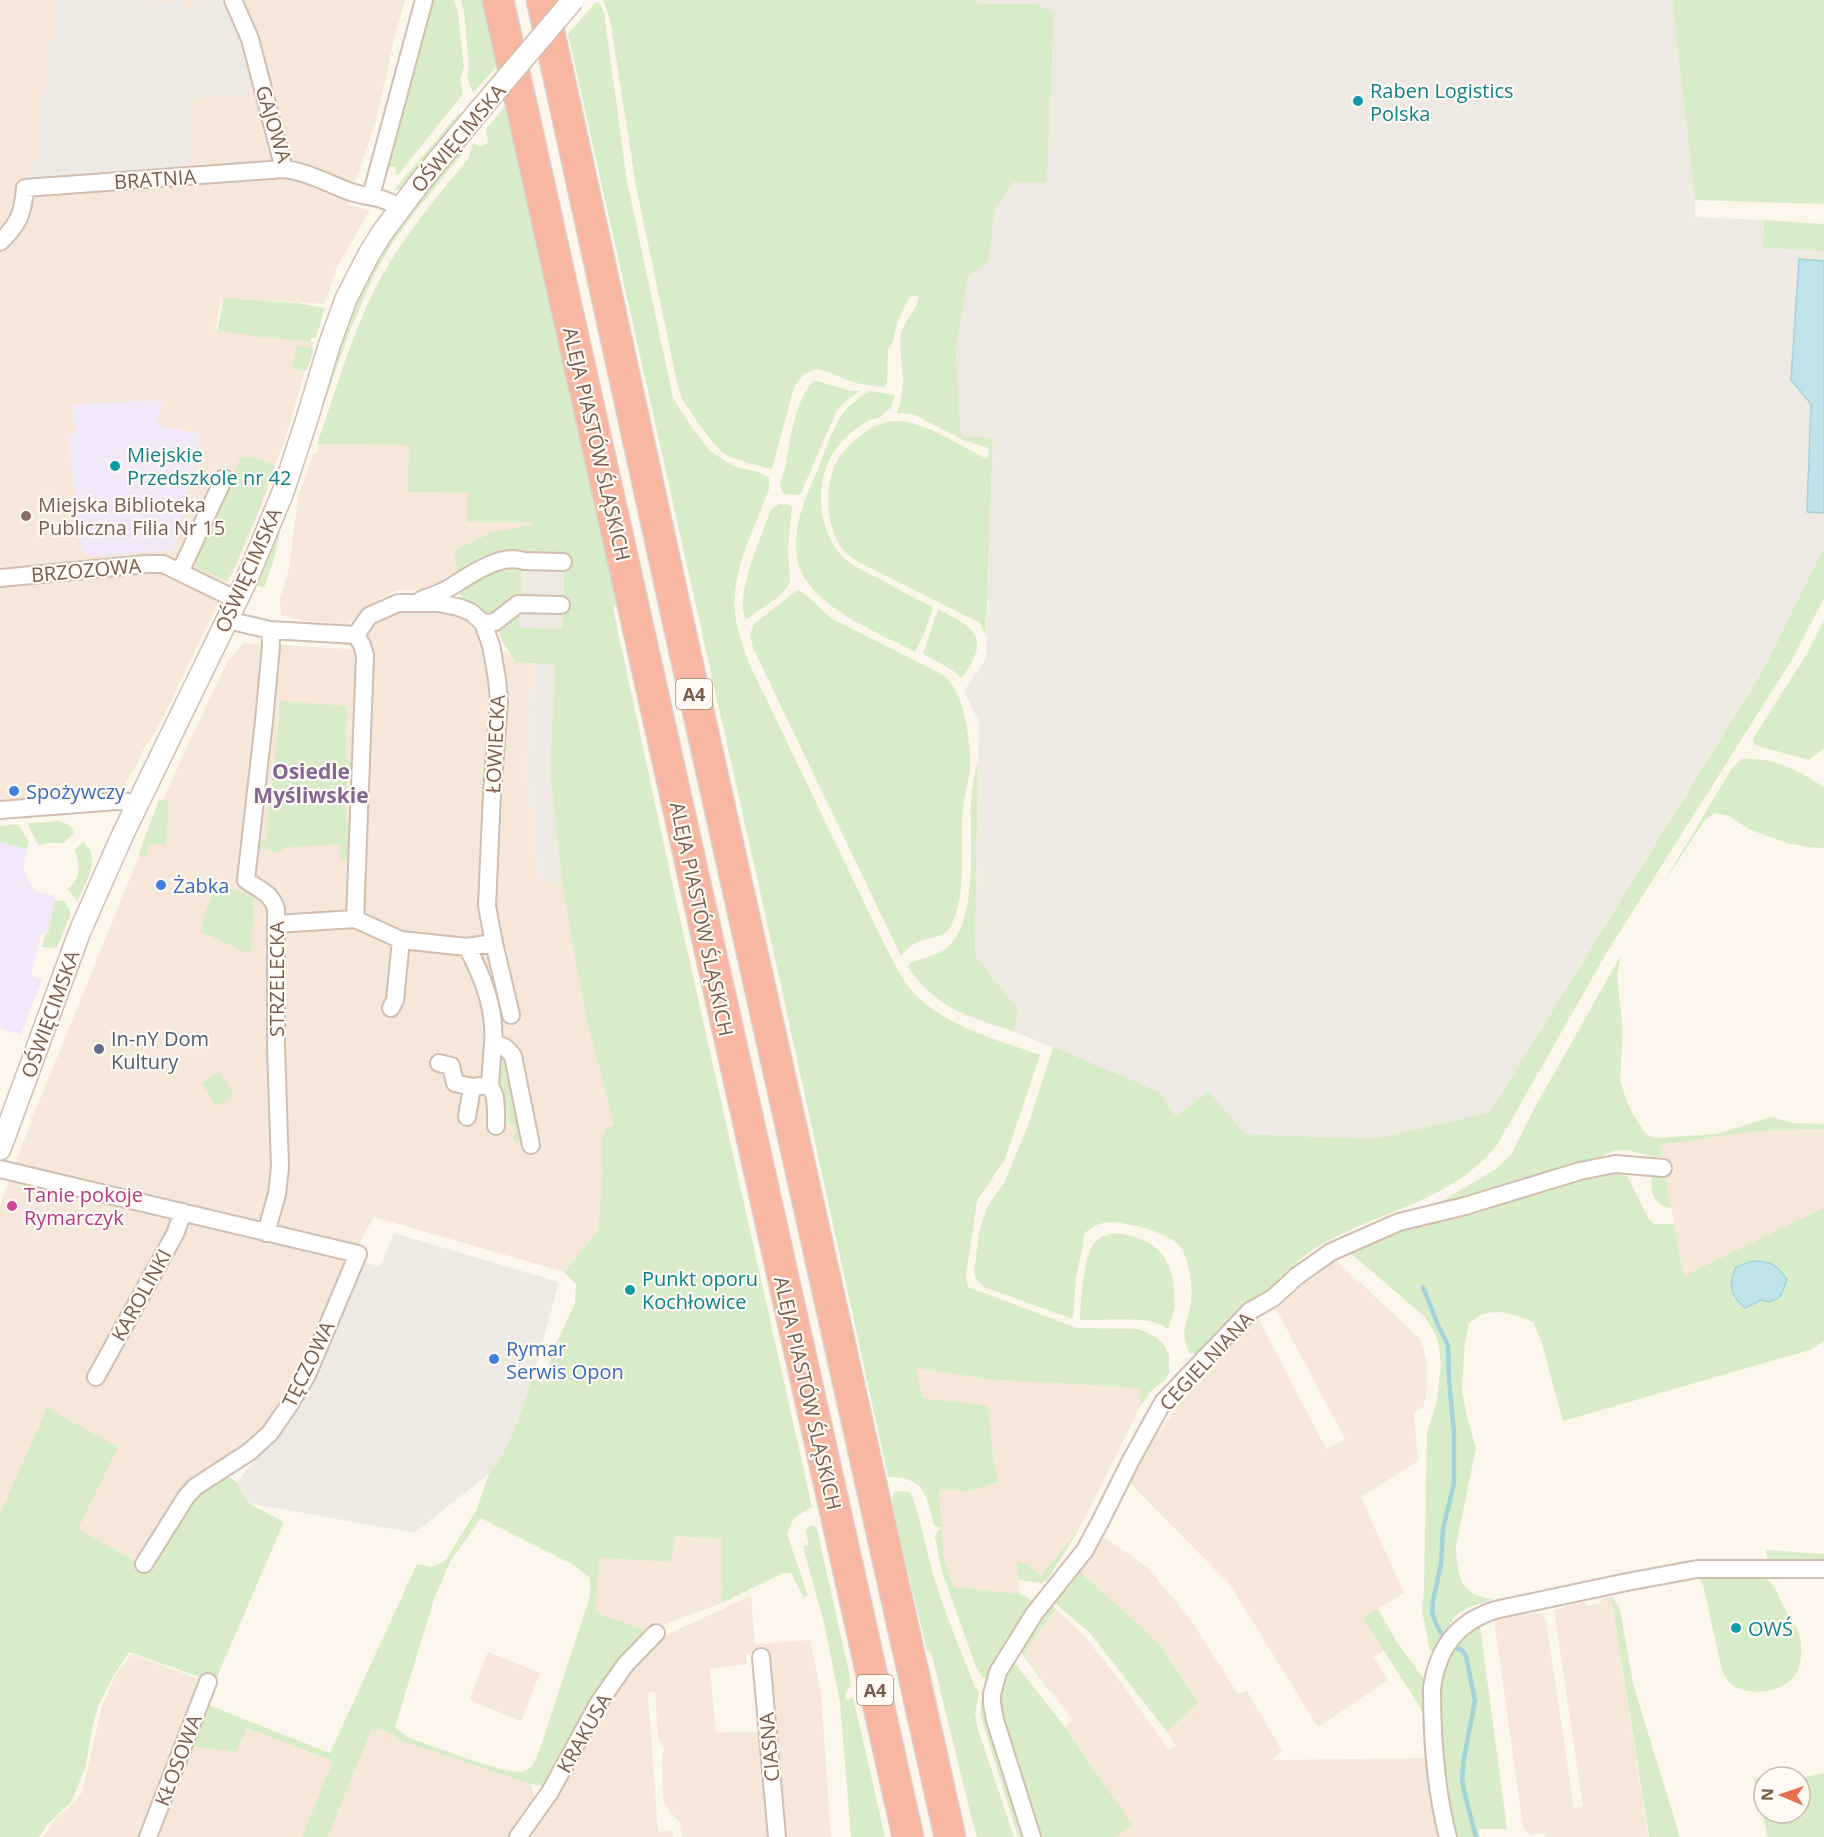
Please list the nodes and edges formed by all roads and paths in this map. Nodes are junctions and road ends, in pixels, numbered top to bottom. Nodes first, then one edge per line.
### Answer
1 (233, 0) edge
2 (424, 0) edge
3 (498, 0) edge
4 (542, 0) edge
5 (573, 0) edge
6 (284, 169) junction
7 (371, 196) junction
8 (400, 208) junction
9 (0, 242) edge
10 (224, 478) dead end
11 (563, 562) dead end
12 (180, 572) junction
13 (0, 578) edge
14 (237, 600) junction
15 (418, 602) junction
16 (561, 605) dead end
17 (227, 620) junction
18 (483, 623) junction
19 (270, 630) junction
20 (356, 635) junction
21 (138, 805) junction
22 (0, 810) edge
23 (355, 919) junction
24 (276, 924) junction
25 (401, 940) junction
26 (494, 943) junction
27 (467, 947) junction
28 (391, 1008) dead end
29 (511, 1015) dead end
30 (493, 1043) junction
31 (439, 1063) dead end
32 (490, 1085) junction
33 (472, 1087) junction
34 (467, 1117) dead end
35 (496, 1126) dead end
36 (531, 1145) dead end
37 (0, 1149) edge
38 (1663, 1168) dead end
39 (0, 1169) edge
40 (183, 1212) junction
41 (266, 1233) junction
42 (96, 1377) dead end
43 (144, 1564) dead end
44 (1824, 1569) edge
45 (656, 1633) dead end
46 (761, 1657) dead end
47 (208, 1682) dead end
48 (148, 1837) edge
49 (518, 1837) edge
50 (777, 1837) edge
51 (908, 1837) edge
52 (950, 1837) edge
53 (1032, 1837) edge
54 (1448, 1837) edge

1 - 6 street, GAJOWA
2 - 7 street
3 - 51 highway, ALEJA PIASTÓW ŚLĄSKICH / A4
4 - 52 highway, ALEJA PIASTÓW ŚLĄSKICH / A4
5 - 8 street, OŚWIĘCIMSKA, bridge
6 - 7 street, GAJOWA
6 - 9 street, BRATNIA
7 - 8 street, GAJOWA
8 - 14 street, OŚWIĘCIMSKA
10 - 12 street
11 - 15 street
12 - 13 street, BRZOZOWA
12 - 14 street, BRZOZOWA
14 - 17 street, OŚWIĘCIMSKA
15 - 18 street
15 - 20 street
16 - 18 street
17 - 19 street
17 - 21 street, OŚWIĘCIMSKA
18 - 26 street, ŁOWIECKA
19 - 20 street
19 - 24 street, STRZELECKA
20 - 23 street
21 - 22 street
21 - 37 street, OŚWIĘCIMSKA
23 - 24 street
23 - 25 street
24 - 41 street, STRZELECKA
25 - 27 street
25 - 28 street
26 - 27 street
26 - 29 street
27 - 30 street
30 - 32 street
30 - 36 street
31 - 33 street
32 - 33 street
32 - 35 street
33 - 34 street
38 - 53 street, CEGIELNIANA
39 - 40 street
40 - 41 street
40 - 42 street, KAROLINKI
41 - 43 street, TĘCZOWA
44 - 54 street
45 - 49 street, KRAKUSA
46 - 50 street, CIASNA
47 - 48 street, KŁOSOWA

